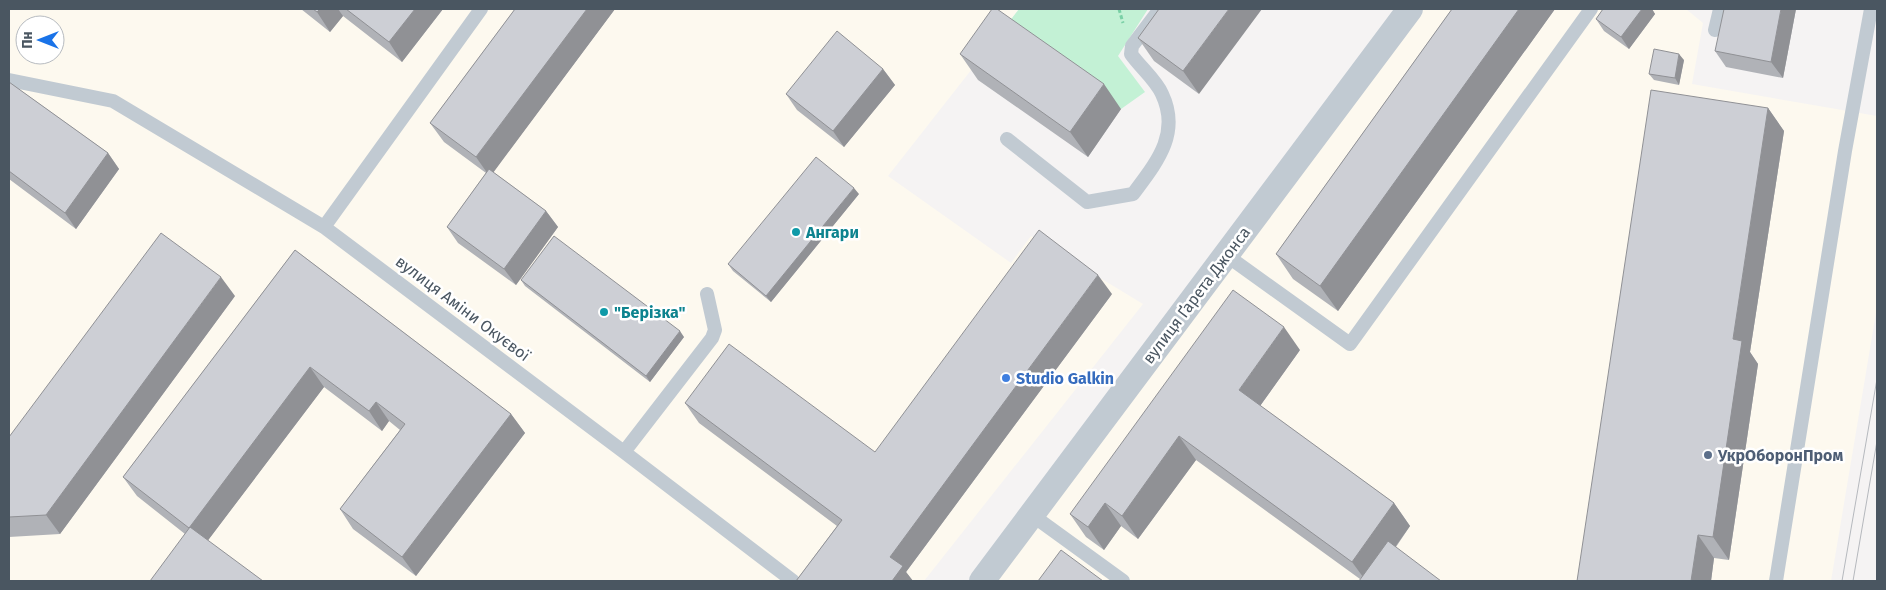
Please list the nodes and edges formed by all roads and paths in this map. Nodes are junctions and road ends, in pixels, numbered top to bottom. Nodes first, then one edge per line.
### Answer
1 (480, 9) edge
2 (1160, 9) edge
3 (1410, 9) edge
4 (1591, 9) edge
5 (1720, 9) edge
6 (1871, 9) edge
7 (1715, 30) dead end
8 (9, 80) edge
9 (1007, 139) dead end
10 (324, 227) junction
11 (1226, 255) junction
12 (707, 294) dead end
13 (624, 452) junction
14 (1032, 515) junction
15 (792, 581) edge
16 (982, 581) edge
17 (1123, 581) edge
18 (1776, 581) edge

1 - 10 lane
2 - 9 lane
3 - 11 street, вулиця Ґарета Джонса
4 - 11 lane
5 - 7 lane
6 - 18 lane
8 - 10 lane, вулиця Аміни Окуєвої
10 - 13 lane, вулиця Аміни Окуєвої
11 - 14 street, вулиця Ґарета Джонса
12 - 13 lane
13 - 15 lane, вулиця Аміни Окуєвої
14 - 16 street, вулиця Ґарета Джонса
14 - 17 lane

